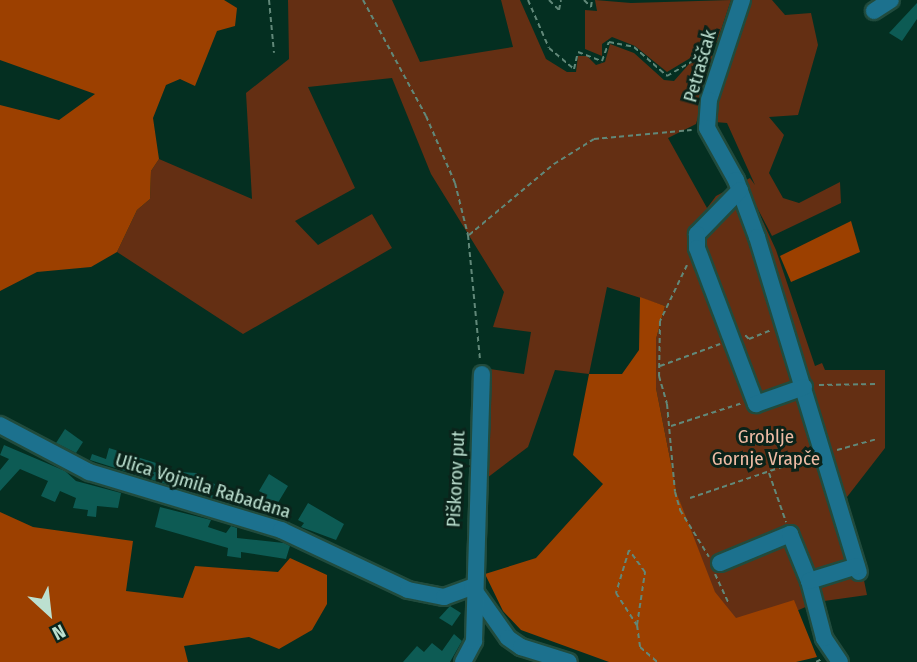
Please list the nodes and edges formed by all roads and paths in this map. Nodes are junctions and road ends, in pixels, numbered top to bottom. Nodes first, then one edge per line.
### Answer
1 (269, 0) edge
2 (363, 0) edge
3 (528, 0) edge
4 (549, 0) edge
5 (561, 0) edge
6 (584, 0) edge
7 (592, 0) edge
8 (742, 0) edge
9 (891, 0) edge
10 (874, 11) dead end
11 (728, 44) junction
12 (274, 52) dead end
13 (708, 128) junction
14 (738, 185) junction
15 (468, 235) junction
16 (696, 245) junction
17 (482, 374) joint
18 (877, 384) dead end
19 (804, 387) junction
20 (753, 398) junction
21 (0, 425) edge
22 (670, 427) junction
23 (877, 439) dead end
24 (824, 452) junction
25 (769, 472) junction
26 (690, 498) dead end
27 (788, 534) junction
28 (716, 563) junction
29 (809, 581) junction
30 (472, 587) junction
31 (729, 604) dead end
32 (637, 625) junction
33 (463, 662) edge
34 (569, 662) edge
35 (657, 662) edge
36 (840, 662) edge

1 - 12 path
2 - 15 path
3 - 11 path
4 - 5 path
6 - 7 path
8 - 11 street, Petraščak
9 - 10 street
11 - 13 street, Petraščak
13 - 14 street, Petraščak
13 - 15 path
14 - 16 street
14 - 19 street, Petraščak
15 - 17 path
16 - 20 street
16 - 22 path
17 - 30 street, Piškorov put
18 - 19 path
19 - 20 street
19 - 24 street, Petraščak
20 - 22 path
21 - 30 street, Ulica Vojmila Rabadana
22 - 28 path
23 - 24 path
24 - 25 path
24 - 29 street, Petraščak
25 - 26 path
25 - 27 path
27 - 28 street
27 - 29 street
28 - 31 path
29 - 36 street
30 - 33 street, Piškorov put
30 - 34 street
32 - 32 path
32 - 35 path

